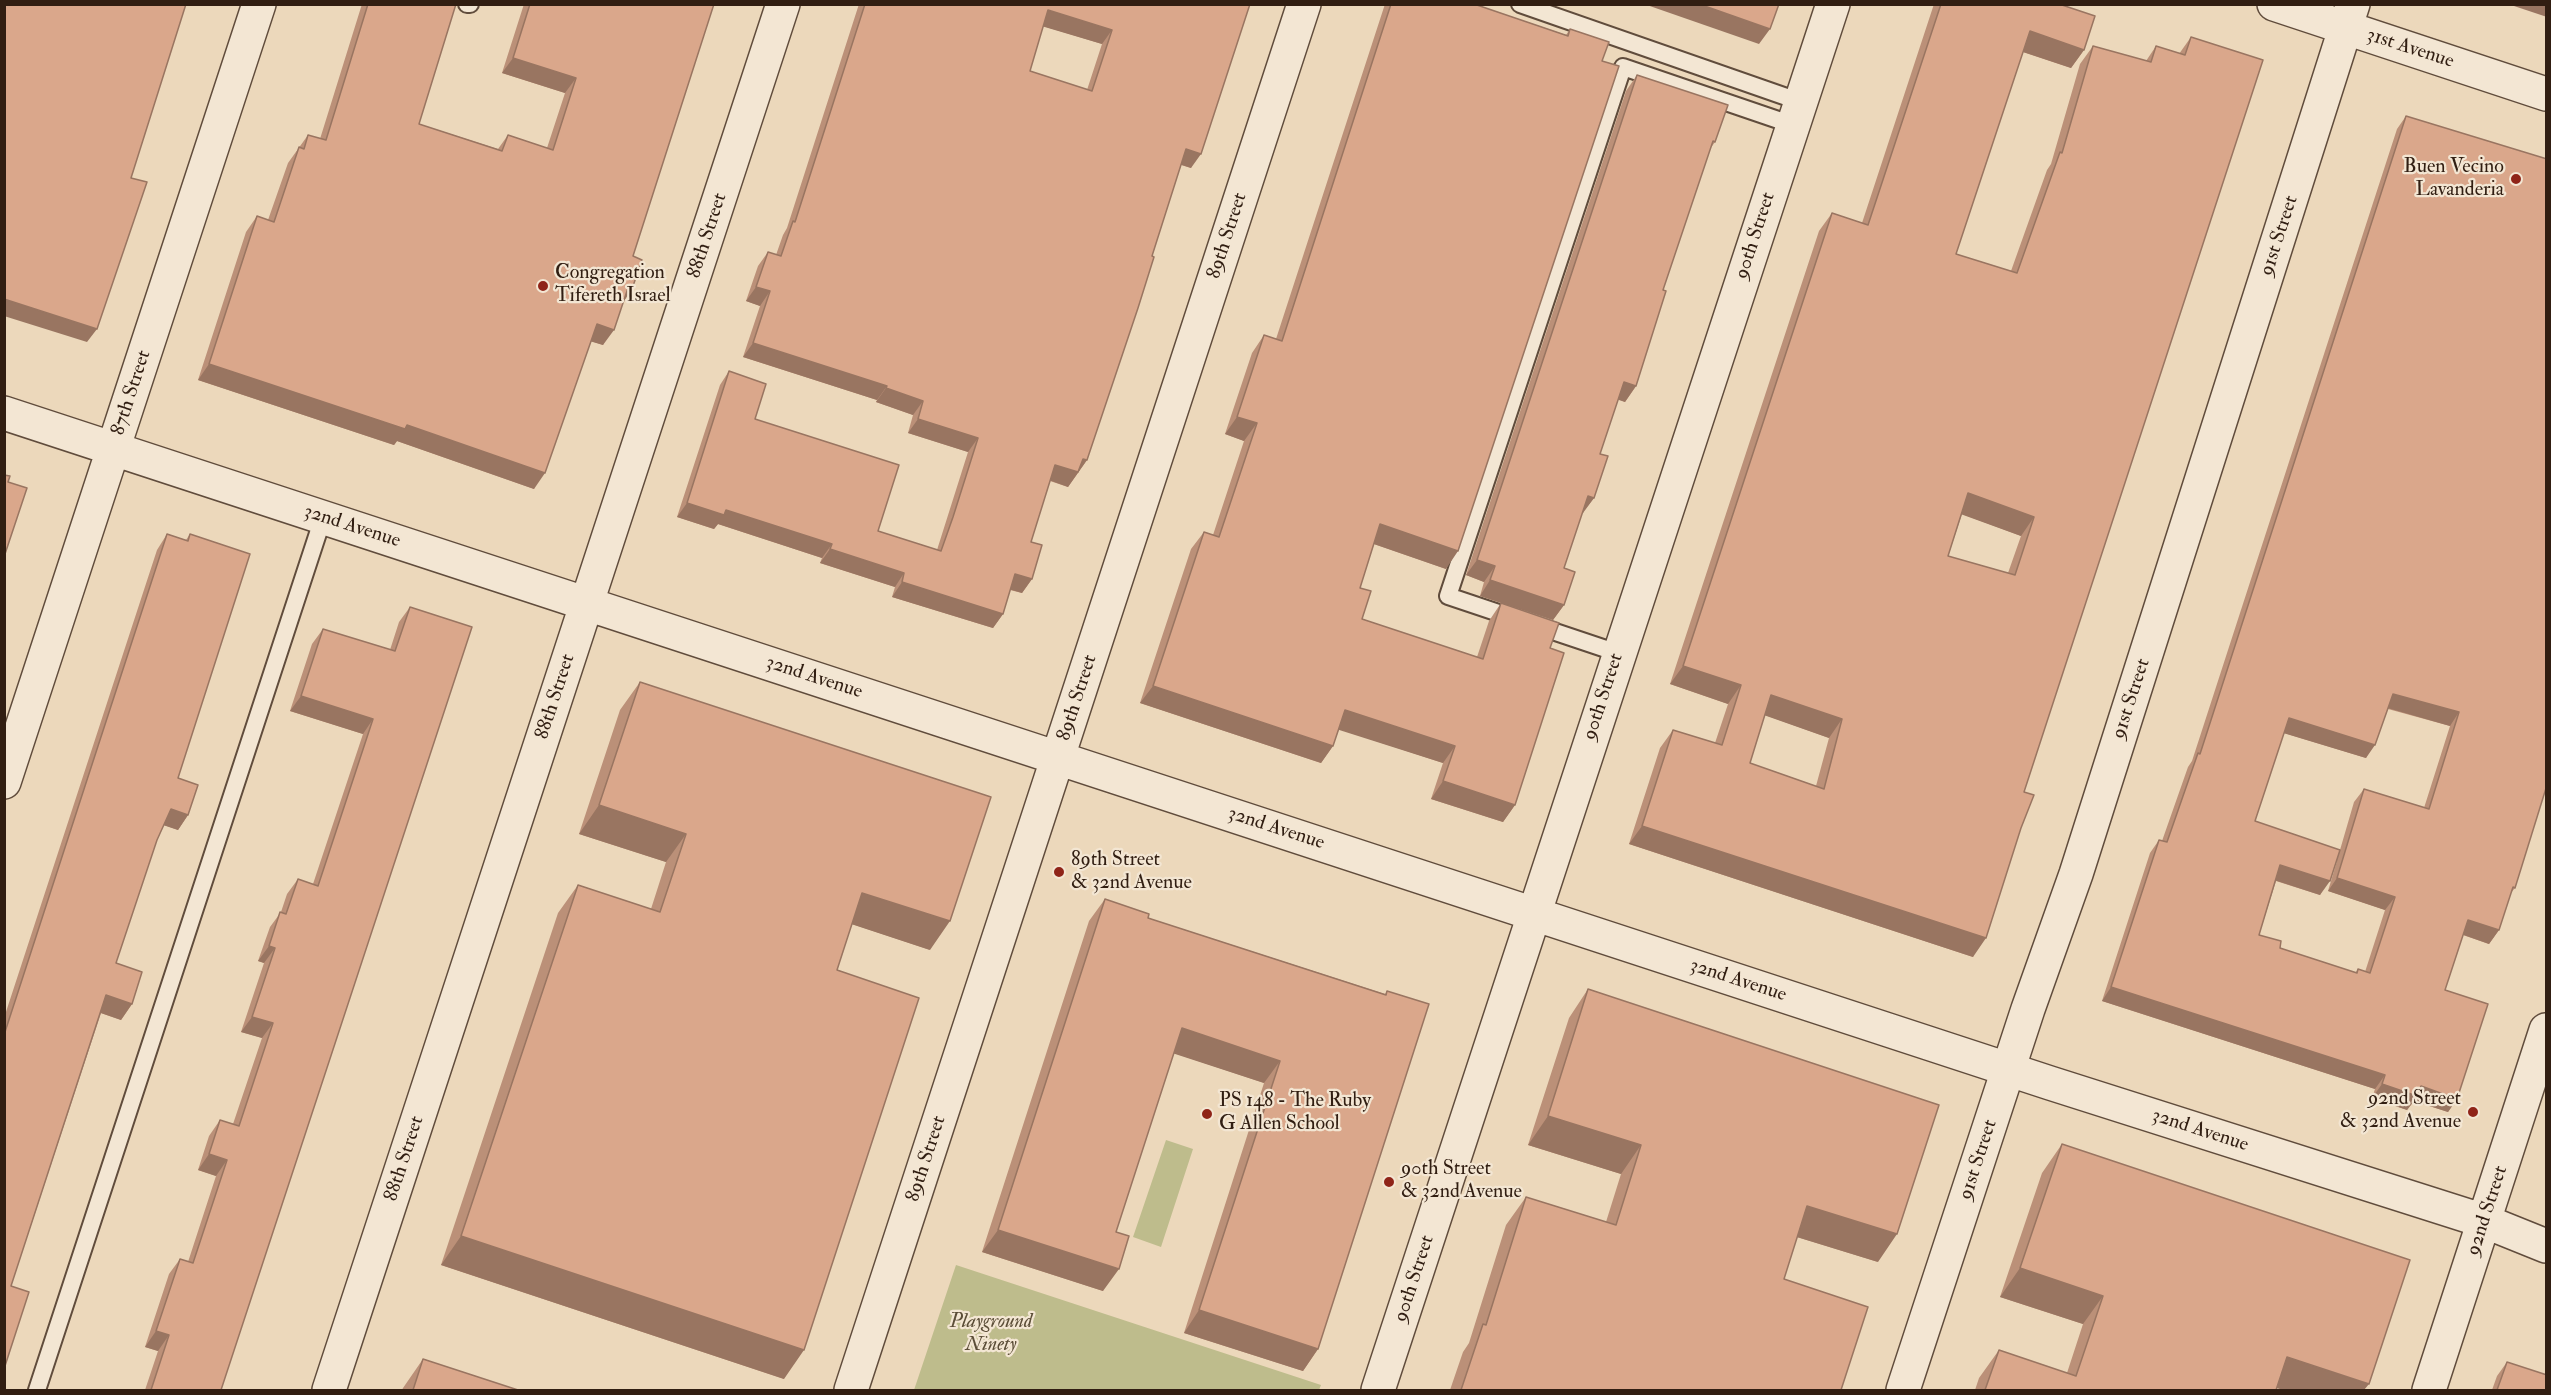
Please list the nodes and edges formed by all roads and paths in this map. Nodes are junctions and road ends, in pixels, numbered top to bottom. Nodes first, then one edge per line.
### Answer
1 (259, 4) edge
2 (783, 4) edge
3 (1304, 4) edge
4 (1520, 4) edge
5 (1833, 4) edge
6 (2274, 4) edge
7 (2350, 16) edge
8 (2547, 94) edge
9 (1797, 113) junction
10 (4, 413) edge
11 (113, 449) junction
12 (324, 518) junction
13 (587, 604) junction
14 (1618, 653) junction
15 (1058, 758) junction
16 (4, 782) edge
17 (1534, 914) junction
18 (2547, 1030) edge
19 (2009, 1069) junction
20 (2484, 1221) junction
21 (2547, 1246) edge
22 (37, 1390) edge
23 (329, 1390) edge
24 (851, 1390) edge
25 (1378, 1390) edge
26 (1903, 1390) edge
27 (2429, 1390) edge

1 - 11 street, 87th Street
2 - 13 street, 88th Street
3 - 15 street, 89th Street
4 - 9 lane
5 - 9 street, 90th Street
6 - 7 street, 31st Avenue
7 - 8 street, 31st Avenue
7 - 19 street, 91st Street
9 - 14 street, 90th Street
9 - 14 lane
10 - 11 street, 32nd Avenue
11 - 12 street, 32nd Avenue
11 - 16 street, 87th Street
12 - 13 street, 32nd Avenue
12 - 22 lane
13 - 15 street, 32nd Avenue
13 - 23 street, 88th Street
14 - 17 street, 90th Street
15 - 17 street, 32nd Avenue
15 - 24 street, 89th Street
17 - 19 street, 32nd Avenue
17 - 25 street, 90th Street
18 - 20 street, 92nd Street
19 - 20 street, 32nd Avenue
19 - 26 street, 91st Street
20 - 21 street, 32nd Avenue
20 - 27 street, 92nd Street

